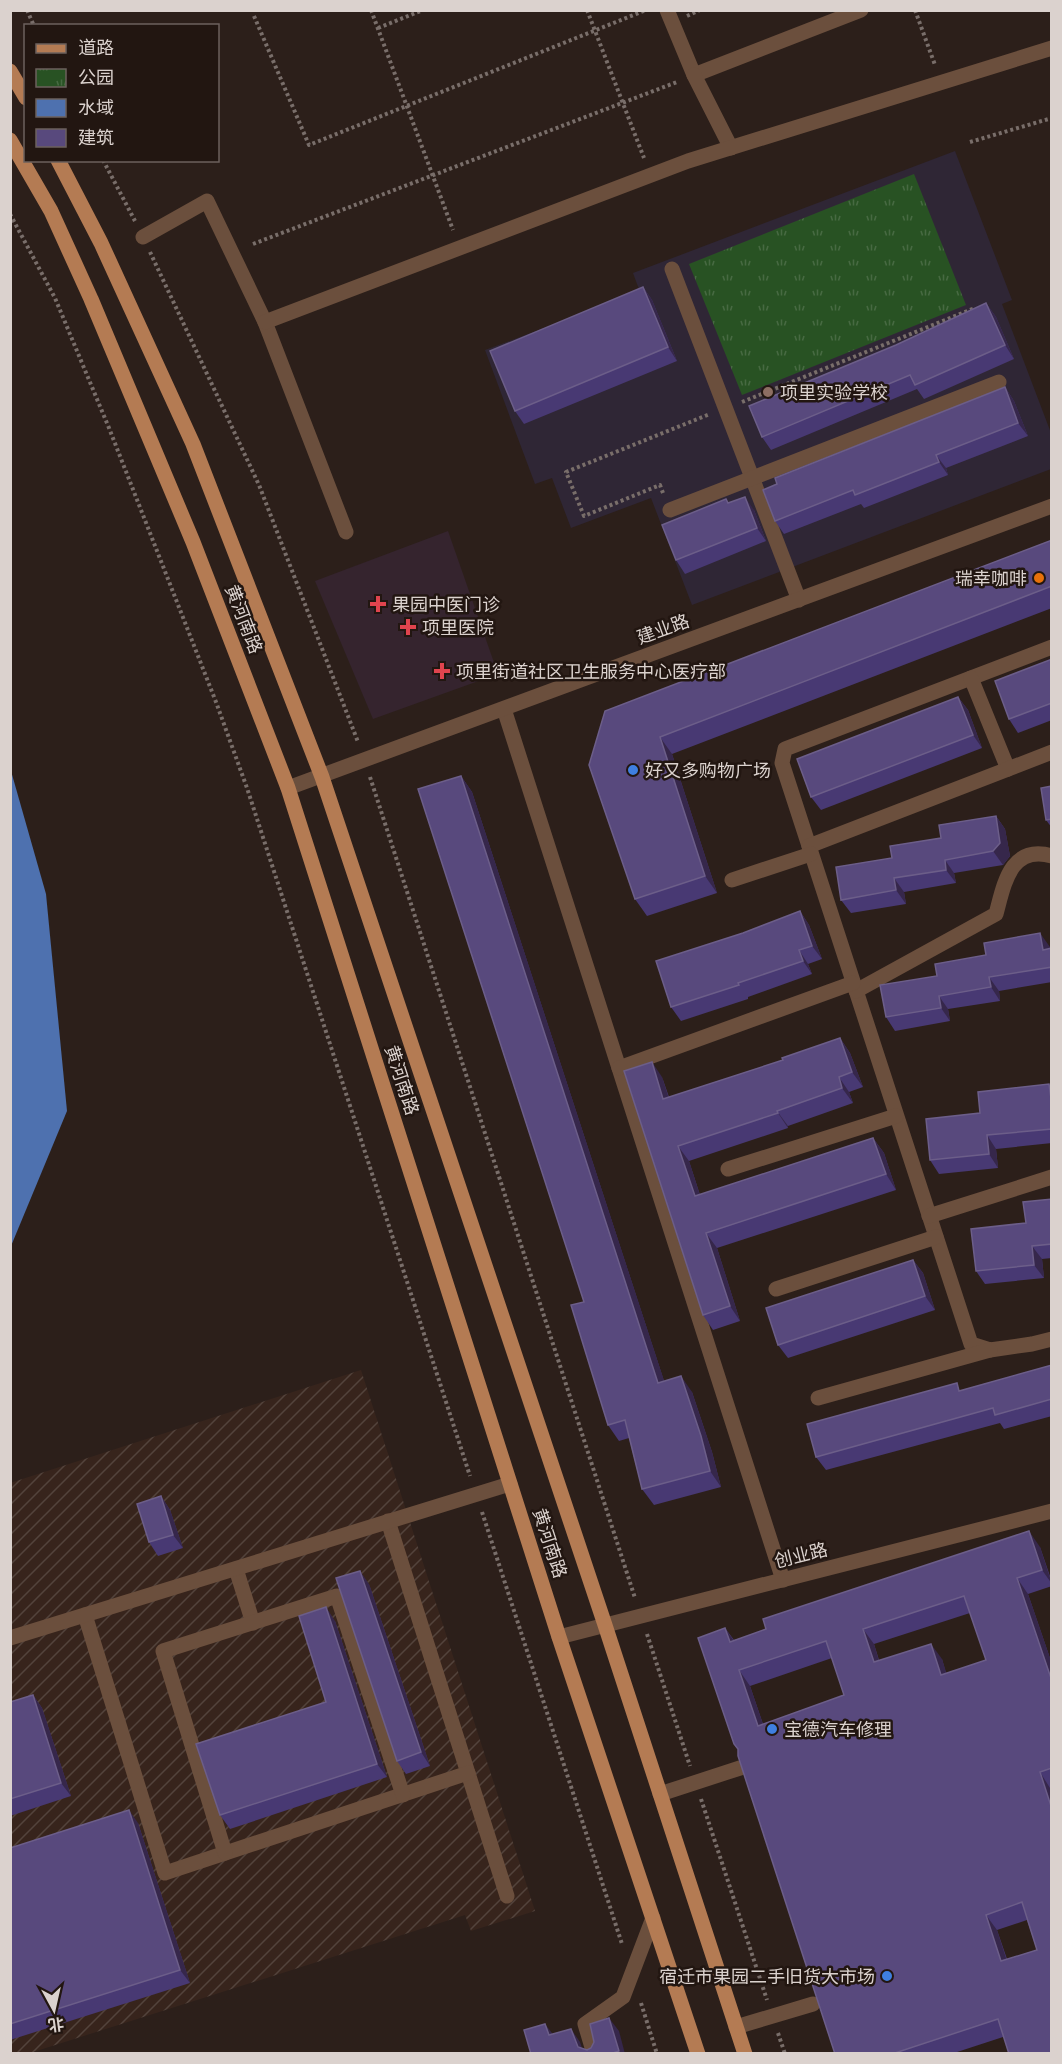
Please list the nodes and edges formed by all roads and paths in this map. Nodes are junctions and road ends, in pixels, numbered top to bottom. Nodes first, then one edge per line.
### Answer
1 (27, 10) edge
2 (371, 10) edge
3 (423, 10) edge
4 (587, 10) edge
5 (646, 10) edge
6 (667, 10) edge
7 (861, 10) edge
8 (915, 10) edge
9 (254, 16) dead end
10 (33, 24) edge
11 (378, 28) junction
12 (595, 31) junction
13 (1052, 48) edge
14 (10, 71) edge
15 (694, 75) junction
16 (942, 82) junction
17 (24, 95) edge
18 (623, 102) junction
19 (407, 106) junction
20 (1052, 118) edge
21 (10, 140) edge
22 (970, 142) dead end
23 (730, 148) junction
24 (59, 162) edge
25 (105, 162) edge
26 (432, 175) junction
27 (651, 175) junction
28 (10, 214) edge
29 (143, 237) junction
30 (253, 244) dead end
31 (460, 248) junction
32 (672, 269) dead end
33 (265, 322) junction
34 (999, 382) dead end
35 (752, 478) junction
36 (1052, 506) edge
37 (670, 510) dead end
38 (346, 532) dead end
39 (799, 600) junction
40 (1052, 647) edge
41 (970, 678) junction
42 (504, 709) junction
43 (1052, 752) edge
44 (364, 760) junction
45 (1008, 769) junction
46 (322, 777) junction
47 (288, 788) junction
48 (810, 850) junction
49 (1052, 856) edge
50 (732, 880) dead end
51 (854, 987) junction
52 (619, 1068) junction
53 (896, 1116) junction
54 (728, 1169) dead end
55 (1052, 1177) edge
56 (929, 1216) junction
57 (936, 1237) junction
58 (776, 1289) dead end
59 (1052, 1339) edge
60 (990, 1350) junction
61 (818, 1398) dead end
62 (510, 1484) junction
63 (476, 1495) junction
64 (1052, 1511) edge
65 (388, 1521) junction
66 (236, 1569) junction
67 (783, 1580) junction
68 (85, 1615) junction
69 (641, 1616) junction
70 (253, 1623) junction
71 (605, 1625) junction
72 (559, 1637) junction
73 (10, 1638) edge
74 (740, 1768) edge
75 (468, 1773) junction
76 (696, 1783) junction
77 (660, 1794) junction
78 (403, 1795) junction
79 (225, 1853) junction
80 (507, 1896) dead end
81 (653, 1918) junction
82 (632, 1974) junction
83 (813, 2004) edge
84 (773, 2016) junction
85 (736, 2027) junction
86 (594, 2054) edge
87 (657, 2054) edge
88 (698, 2054) edge
89 (745, 2054) edge
90 (785, 2054) edge

1 - 10 path
2 - 11 path
3 - 11 path
4 - 12 path
5 - 12 path
6 - 15 street
7 - 15 street
8 - 16 path
9 - 19 path
11 - 19 path
12 - 18 path
12 - 19 path
13 - 16 street
14 - 17 main road
15 - 18 path
15 - 23 street
16 - 23 street
18 - 26 path
18 - 27 path
19 - 26 path
20 - 22 path
21 - 47 main road, 黄河南路
23 - 27 street
24 - 46 main road, 黄河南路
25 - 29 path
26 - 30 path
26 - 31 path
27 - 31 street
28 - 63 path
29 - 33 street
29 - 44 path
31 - 33 street
32 - 35 street
33 - 38 street
34 - 35 street
35 - 37 street
35 - 39 street
36 - 39 street, 建业路
39 - 42 street, 建业路
40 - 41 street
41 - 45 street
41 - 48 street
42 - 44 street, 建业路
42 - 52 street
43 - 45 street
44 - 46 street, 建业路
44 - 69 path
45 - 48 street
46 - 47 street, 建业路
46 - 71 main road, 黄河南路
47 - 62 main road, 黄河南路
48 - 50 street
48 - 51 street
49 - 51 street
51 - 52 street
51 - 53 street
52 - 67 street
53 - 54 street
53 - 56 street
55 - 56 street
56 - 57 street
57 - 58 street
57 - 60 street
59 - 60 street
60 - 61 street
62 - 63 street
62 - 72 main road, 黄河南路
63 - 65 street
63 - 82 path
64 - 67 street, 创业路
65 - 66 street
65 - 75 street
66 - 68 street
66 - 70 street
67 - 69 street, 创业路
68 - 73 street
68 - 79 street
69 - 71 street, 创业路
69 - 76 path
70 - 78 street
70 - 79 street
71 - 72 street, 创业路
71 - 77 main road, 黄河南路
72 - 81 main road, 黄河南路
74 - 76 street
75 - 78 street
75 - 80 street
76 - 77 street
76 - 84 path
77 - 85 main road, 黄河南路
78 - 79 street
81 - 82 street
81 - 88 main road, 黄河南路
82 - 86 street
82 - 87 path
83 - 84 street
84 - 85 street
84 - 90 path
85 - 89 main road, 黄河南路

